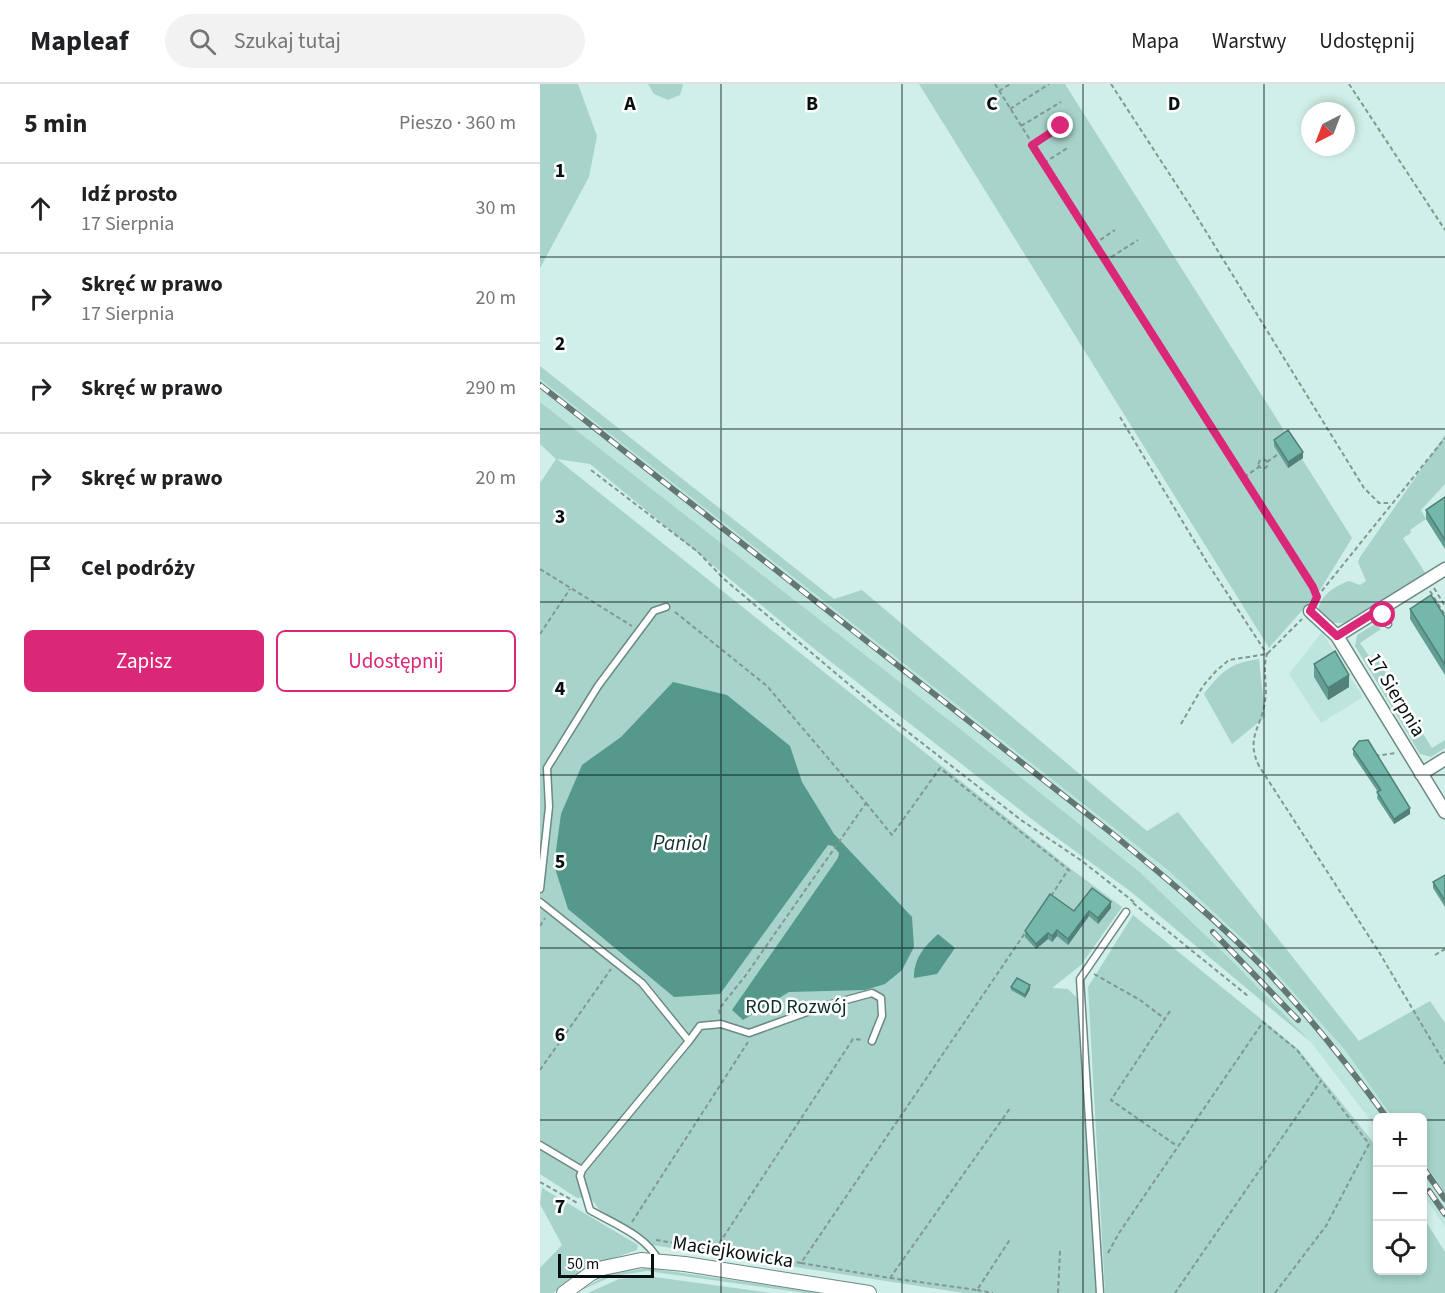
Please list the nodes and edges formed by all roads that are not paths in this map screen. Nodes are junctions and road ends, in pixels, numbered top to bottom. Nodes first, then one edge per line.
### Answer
1 (1445, 569) edge
2 (666, 607) road end
3 (1380, 609) junction
4 (1310, 611) road end
5 (1388, 624) dead end
6 (1337, 636) junction
7 (1445, 759) edge
8 (1421, 774) junction
9 (1445, 812) edge
10 (540, 889) edge
11 (540, 902) edge
12 (1126, 912) road end
13 (689, 1041) junction
14 (872, 1041) road end
15 (540, 1145) edge
16 (582, 1170) junction
17 (658, 1261) junction
18 (564, 1293) edge
19 (868, 1293) edge
20 (1100, 1293) edge

1 - 3 street
2 - 10 lane
3 - 5 lane
3 - 6 street
4 - 6 street, 17 Sierpnia
6 - 8 street, 17 Sierpnia
7 - 8 street
8 - 9 street, 17 Sierpnia
11 - 13 lane
12 - 20 lane
13 - 14 lane
13 - 16 lane
15 - 16 lane
16 - 17 lane
17 - 18 street, Maciejkowicka
17 - 19 street, Maciejkowicka

